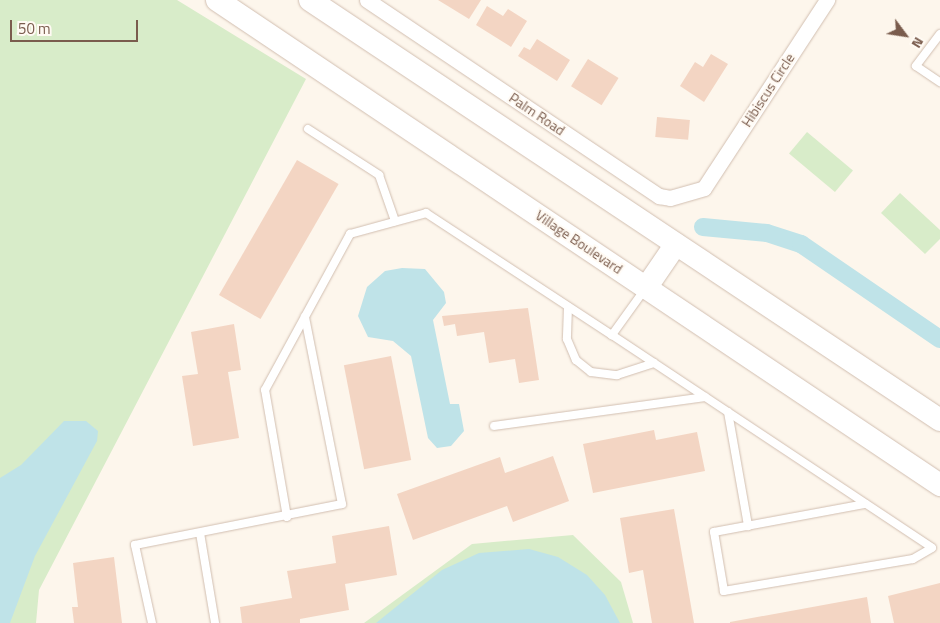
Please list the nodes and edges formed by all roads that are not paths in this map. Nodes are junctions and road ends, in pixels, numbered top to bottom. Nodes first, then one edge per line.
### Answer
1 (219, 0) edge
2 (310, 0) edge
3 (367, 0) edge
4 (826, 0) edge
5 (940, 34) edge
6 (940, 82) edge
7 (308, 129) dead end
8 (710, 179) joint
9 (395, 221) junction
10 (676, 244) junction
11 (646, 288) junction
12 (568, 307) junction
13 (305, 317) junction
14 (612, 335) junction
15 (654, 363) junction
16 (705, 397) junction
17 (728, 412) junction
18 (940, 420) edge
19 (494, 426) dead end
20 (940, 485) edge
21 (866, 504) junction
22 (287, 517) junction
23 (748, 526) junction
24 (200, 533) junction
25 (152, 623) edge
26 (215, 623) edge

1 - 11 street, Village Boulevard
2 - 10 street
3 - 8 street, Palm Road
4 - 8 street, Hibiscus Circle
5 - 6 lane
7 - 9 lane
9 - 12 lane
9 - 13 lane
10 - 11 street
10 - 18 street
11 - 14 lane
11 - 20 street, Village Boulevard
12 - 14 lane
12 - 15 lane
13 - 22 lane
13 - 22 lane
14 - 15 lane
15 - 16 lane
16 - 17 lane
16 - 19 lane
17 - 21 lane
17 - 23 lane
21 - 23 lane
21 - 23 lane
22 - 24 lane
24 - 25 lane
24 - 26 lane

